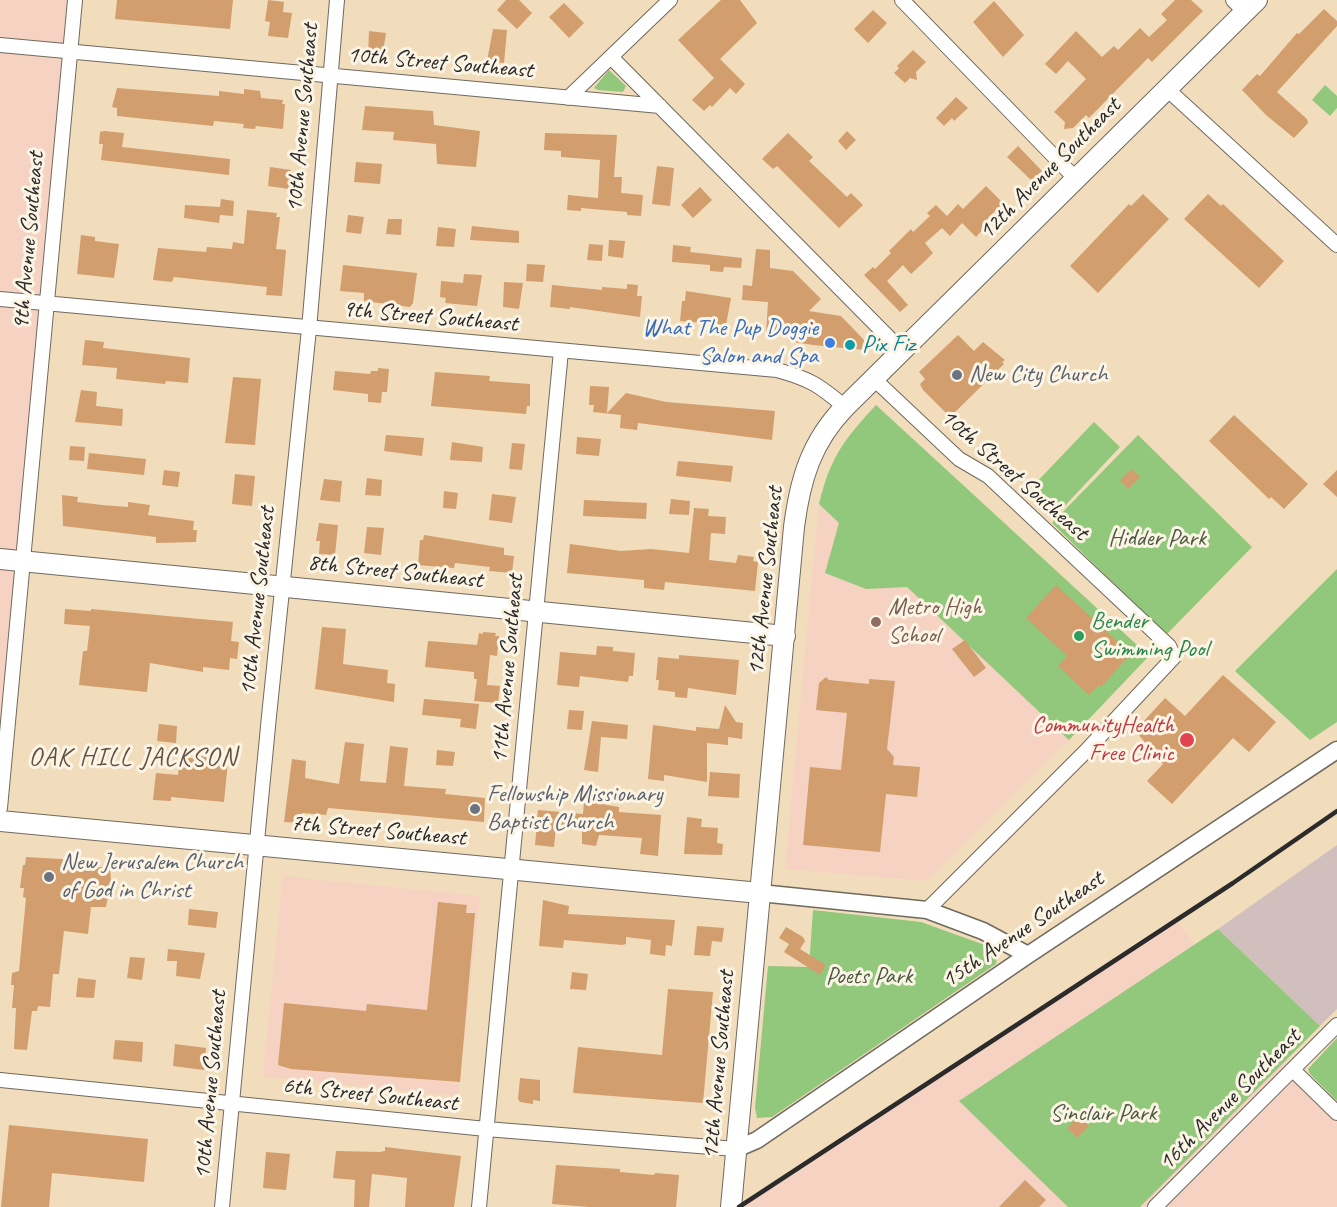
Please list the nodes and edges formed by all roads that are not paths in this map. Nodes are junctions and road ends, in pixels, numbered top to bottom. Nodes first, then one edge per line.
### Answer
1 (75, 0) edge
2 (337, 0) edge
3 (670, 0) edge
4 (903, 0) edge
5 (1245, 4) edge
6 (0, 45) edge
7 (70, 51) junction
8 (611, 57) junction
9 (329, 75) junction
10 (1167, 89) junction
11 (568, 98) junction
12 (660, 106) junction
13 (1076, 179) junction
14 (1337, 245) edge
15 (0, 299) edge
16 (47, 303) junction
17 (309, 329) junction
18 (561, 351) junction
19 (902, 351) junction
20 (873, 378) junction
21 (845, 407) junction
22 (0, 559) edge
23 (22, 561) junction
24 (282, 586) junction
25 (536, 611) junction
26 (785, 636) junction
27 (1337, 750) edge
28 (0, 808) edge
29 (0, 821) edge
30 (257, 845) junction
31 (512, 869) junction
32 (760, 893) junction
33 (927, 910) junction
34 (1028, 955) junction
35 (1337, 1025) edge
36 (1293, 1070) junction
37 (0, 1080) edge
38 (231, 1103) junction
39 (1337, 1113) edge
40 (486, 1129) junction
41 (736, 1149) junction
42 (222, 1207) edge
43 (479, 1207) edge
44 (731, 1207) edge
45 (1155, 1207) edge

1 - 7 street, 9th Avenue Southeast
2 - 9 street, 10th Avenue Southeast
3 - 8 street
4 - 13 street
5 - 10 main road, 12th Avenue Southeast
6 - 7 street, 10th Street Southeast
7 - 9 street, 10th Street Southeast
7 - 16 street, 9th Avenue Southeast
8 - 11 street
8 - 12 street
9 - 11 street, 10th Street Southeast
9 - 17 street, 10th Avenue Southeast
10 - 13 main road, 12th Avenue Southeast
10 - 14 street
11 - 12 street, 10th Street Southeast
12 - 19 street
13 - 19 main road, 12th Avenue Southeast
15 - 16 street, 9th Street Southeast
16 - 17 street, 9th Street Southeast
16 - 23 street, 9th Avenue Southeast
17 - 18 street, 9th Street Southeast
17 - 24 street, 10th Avenue Southeast
18 - 21 street, 9th Street Southeast
18 - 25 street, 11th Avenue Southeast
19 - 20 main road, 12th Avenue Southeast
20 - 21 main road, 12th Avenue Southeast
20 - 33 street, 10th Street Southeast
21 - 26 main road, 12th Avenue Southeast
22 - 23 main road, 8th Street Southeast
23 - 24 main road, 8th Street Southeast
23 - 28 street, 9th Avenue Southeast
24 - 25 main road, 8th Street Southeast
24 - 30 street, 10th Avenue Southeast
25 - 26 main road, 8th Street Southeast
25 - 31 street, 11th Avenue Southeast
26 - 32 main road, 12th Avenue Southeast
27 - 34 street, 15th Avenue Southeast
29 - 30 main road, 7th Street Southeast
30 - 31 main road, 7th Street Southeast
30 - 38 street, 10th Avenue Southeast
31 - 32 main road, 7th Street Southeast
31 - 40 street, 11th Avenue Southeast
32 - 33 street, 7th Street Southeast
32 - 41 main road, 12th Avenue Southeast
33 - 34 street, 7th Street Southeast
34 - 41 street, 15th Avenue Southeast
35 - 36 street, 16th Avenue Southeast
36 - 39 street
36 - 45 street, 16th Avenue Southeast
37 - 38 street, 6th Street Southeast
38 - 40 street, 6th Street Southeast
38 - 42 street, 10th Avenue Southeast
40 - 41 street, 6th Street Southeast
40 - 43 street, 11th Avenue Southeast
41 - 44 main road, 12th Avenue Southeast

